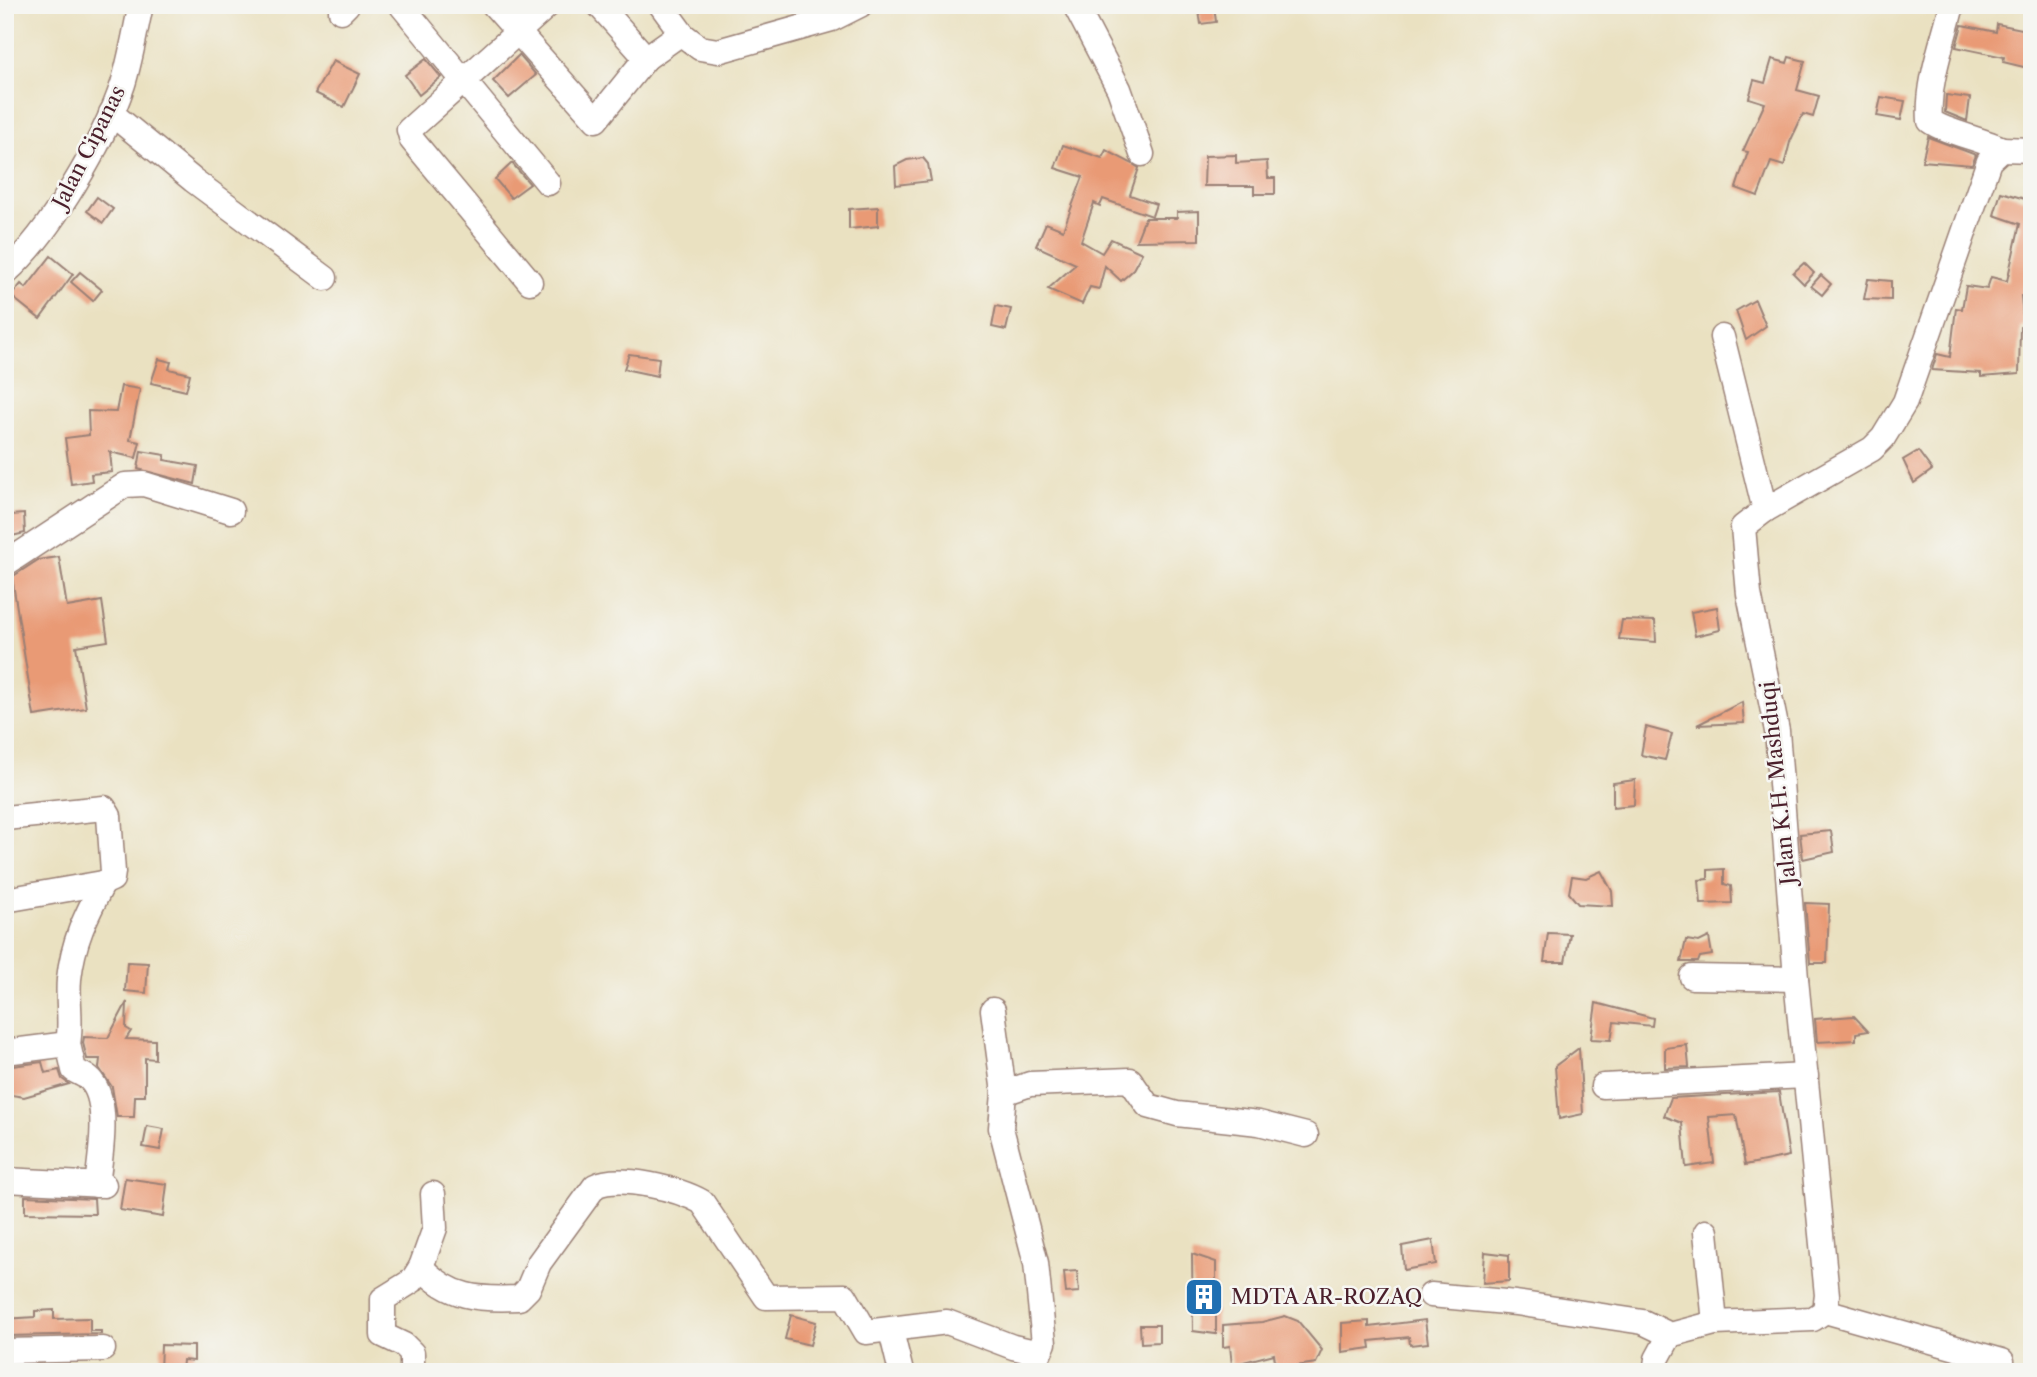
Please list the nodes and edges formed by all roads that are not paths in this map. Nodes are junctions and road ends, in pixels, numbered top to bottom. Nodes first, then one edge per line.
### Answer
1 (141, 5) edge
2 (494, 5) edge
3 (548, 5) edge
4 (599, 5) edge
5 (661, 5) edge
6 (860, 5) edge
7 (1075, 5) edge
8 (1952, 5) edge
9 (402, 6) edge
10 (519, 30) junction
11 (683, 35) junction
12 (646, 58) junction
13 (463, 80) junction
14 (111, 113) junction
15 (2002, 149) junction
16 (2032, 150) edge
17 (1142, 154) dead end
18 (548, 183) dead end
19 (5, 273) edge
20 (325, 278) dead end
21 (530, 282) dead end
22 (1722, 337) dead end
23 (1765, 510) junction
24 (230, 511) dead end
25 (5, 564) edge
26 (5, 818) edge
27 (103, 883) junction
28 (5, 900) edge
29 (1692, 976) dead end
30 (1796, 979) junction
31 (993, 1010) dead end
32 (68, 1044) junction
33 (5, 1052) edge
34 (1806, 1076) junction
35 (1603, 1086) dead end
36 (1004, 1093) junction
37 (1306, 1135) dead end
38 (5, 1180) edge
39 (433, 1194) dead end
40 (1706, 1232) dead end
41 (421, 1267) junction
42 (1431, 1295) dead end
43 (1825, 1311) junction
44 (1715, 1323) junction
45 (891, 1331) junction
46 (1670, 1335) junction
47 (103, 1349) dead end
48 (5, 1351) edge
49 (2002, 1360) dead end
50 (1035, 1362) edge
51 (412, 1372) edge
52 (901, 1372) edge
53 (1655, 1372) edge

1 - 14 street, Jalan Cipanas
2 - 10 street
3 - 10 street
4 - 12 street
5 - 11 street
6 - 11 street
7 - 17 street
8 - 15 street
9 - 13 street
10 - 12 street
10 - 13 street
11 - 12 street
13 - 18 street
13 - 21 street
14 - 19 street, Jalan Cipanas
14 - 20 street
15 - 16 street
15 - 23 street, Jalan K.H. Mashduqi
22 - 23 street
23 - 30 street, Jalan K.H. Mashduqi
24 - 25 street
26 - 27 street
27 - 28 street
27 - 32 street
29 - 30 street
30 - 34 street, Jalan K.H. Mashduqi
31 - 36 street
32 - 33 street
32 - 38 street
34 - 35 street
34 - 43 street, Jalan K.H. Mashduqi
36 - 37 street
36 - 50 street
39 - 41 street
40 - 44 street
41 - 45 street
41 - 51 street
42 - 46 street
43 - 44 street
43 - 49 street
44 - 46 street
45 - 50 street
45 - 52 street
46 - 53 street
47 - 48 street

